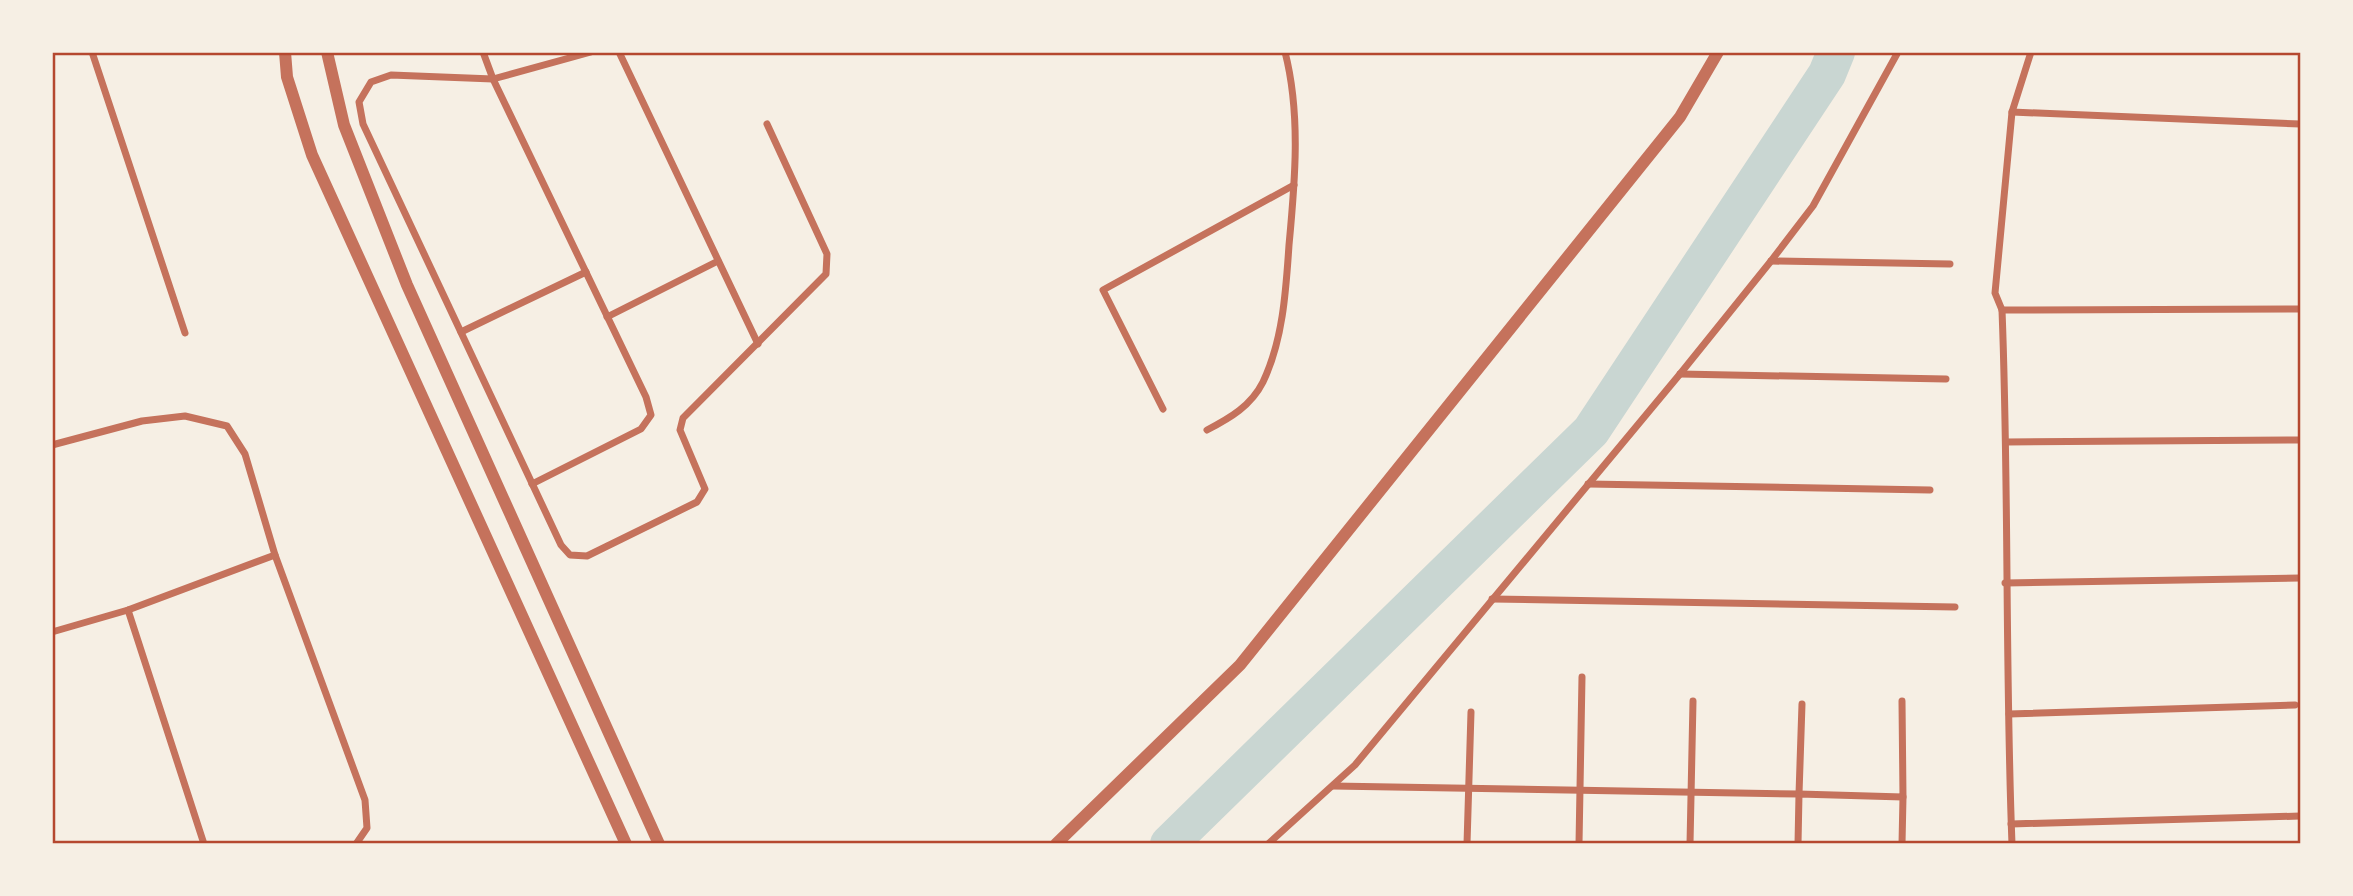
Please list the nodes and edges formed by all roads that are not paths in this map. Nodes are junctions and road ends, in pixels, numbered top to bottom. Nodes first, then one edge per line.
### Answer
1 (92, 52) edge
2 (285, 52) edge
3 (327, 52) edge
4 (482, 52) edge
5 (591, 52) edge
6 (619, 52) edge
7 (1285, 52) edge
8 (1718, 52) edge
9 (1898, 52) edge
10 (2031, 52) edge
11 (493, 79) junction
12 (2012, 112) junction
13 (768, 124) dead end
14 (2301, 124) edge
15 (1294, 184) junction
16 (718, 261) junction
17 (1771, 261) junction
18 (1950, 264) dead end
19 (586, 272) junction
20 (2301, 309) edge
21 (2002, 310) junction
22 (607, 317) junction
23 (461, 332) junction
24 (185, 333) dead end
25 (758, 344) junction
26 (1680, 374) junction
27 (1946, 379) dead end
28 (1163, 409) dead end
29 (1207, 430) dead end
30 (2301, 440) edge
31 (2007, 442) junction
32 (52, 445) edge
33 (532, 484) junction
34 (1588, 484) junction
35 (1930, 491) dead end
36 (275, 555) junction
37 (2301, 578) edge
38 (2005, 583) junction
39 (1492, 599) junction
40 (1955, 607) dead end
41 (128, 610) junction
42 (52, 632) edge
43 (1582, 677) dead end
44 (1693, 701) dead end
45 (1902, 701) dead end
46 (1802, 704) dead end
47 (2295, 705) dead end
48 (1471, 712) dead end
49 (2009, 714) junction
50 (1332, 786) junction
51 (1469, 788) junction
52 (1580, 790) junction
53 (1692, 792) junction
54 (1799, 794) junction
55 (1903, 797) junction
56 (2301, 816) edge
57 (2011, 824) junction
58 (204, 844) edge
59 (356, 844) edge
60 (626, 844) edge
61 (659, 844) edge
62 (1056, 844) edge
63 (1268, 844) edge
64 (1467, 844) edge
65 (1579, 844) edge
66 (1690, 844) edge
67 (1798, 844) edge
68 (1902, 844) edge
69 (2012, 844) edge

1 - 24 street
2 - 60 street
3 - 61 street
4 - 11 street
5 - 11 street
6 - 16 street
7 - 15 street
8 - 62 street
9 - 17 street
10 - 12 street
11 - 19 street
11 - 23 street
12 - 14 street
12 - 21 street
13 - 25 street
15 - 28 street
15 - 29 street
16 - 22 street
16 - 25 street
17 - 18 street
17 - 26 street
19 - 22 street
19 - 23 street
20 - 21 street
21 - 31 street
22 - 33 street
23 - 33 street
25 - 33 street
26 - 27 street
26 - 34 street
30 - 31 street
31 - 38 street
32 - 36 street
34 - 35 street
34 - 39 street
36 - 41 street
36 - 59 street
37 - 38 street
38 - 49 street
39 - 40 street
39 - 50 street
41 - 42 street
41 - 58 street
43 - 52 street
44 - 53 street
45 - 55 street
46 - 54 street
47 - 49 street
48 - 51 street
49 - 57 street
50 - 51 street
50 - 63 street
51 - 52 street
51 - 64 street
52 - 53 street
52 - 65 street
53 - 54 street
53 - 66 street
54 - 55 street
54 - 67 street
55 - 68 street
56 - 57 street
57 - 69 street

